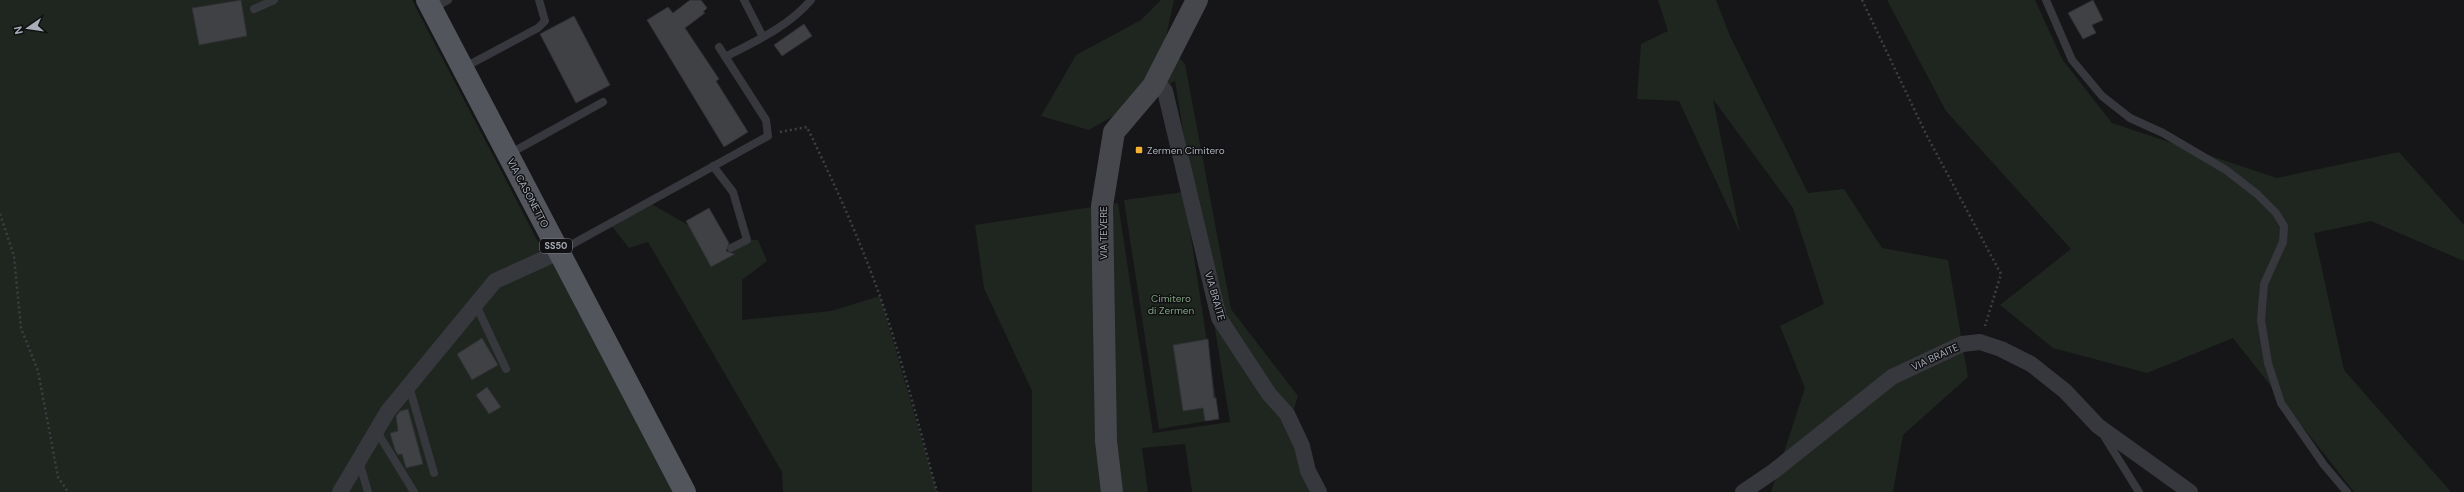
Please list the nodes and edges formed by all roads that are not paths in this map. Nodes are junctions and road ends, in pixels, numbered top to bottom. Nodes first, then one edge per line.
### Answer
1 (274, 0) edge
2 (539, 0) edge
3 (744, 0) edge
4 (811, 0) edge
5 (1197, 0) edge
6 (2046, 0) edge
7 (436, 3) edge
8 (254, 9) dead end
9 (764, 37) junction
10 (719, 47) dead end
11 (725, 57) junction
12 (463, 68) junction
13 (1156, 80) junction
14 (603, 102) dead end
15 (508, 154) junction
16 (713, 166) junction
17 (731, 248) dead end
18 (559, 252) junction
19 (476, 305) junction
20 (506, 369) dead end
21 (409, 386) junction
22 (2098, 426) junction
23 (376, 430) junction
24 (359, 460) junction
25 (434, 473) dead end
26 (340, 492) edge
27 (368, 492) edge
28 (414, 492) edge
29 (685, 492) edge
30 (1112, 492) edge
31 (1318, 492) edge
32 (1743, 492) edge
33 (2139, 492) edge
34 (2190, 492) edge
35 (2347, 492) edge

1 - 8 lane
2 - 12 lane
3 - 9 lane
4 - 9 lane
5 - 13 main road, VIA TEVERE
6 - 35 lane
7 - 12 main road, VIA CASONETTO / SS50
9 - 11 lane
10 - 11 lane
11 - 16 lane
12 - 15 main road, VIA CASONETTO / SS50
13 - 30 main road, VIA TEVERE
13 - 31 street, VIA BRAITE
14 - 15 lane
15 - 18 main road, VIA CASONETTO / SS50
16 - 17 lane
16 - 18 lane
18 - 19 street
18 - 29 main road, VIA CASONETTO / SS50
19 - 20 lane
19 - 21 street
21 - 23 street
21 - 25 lane
22 - 32 street, VIA BRAITE
22 - 33 lane
22 - 34 street, VIA BRAITE
23 - 24 street
23 - 28 lane
24 - 26 street
24 - 27 lane

